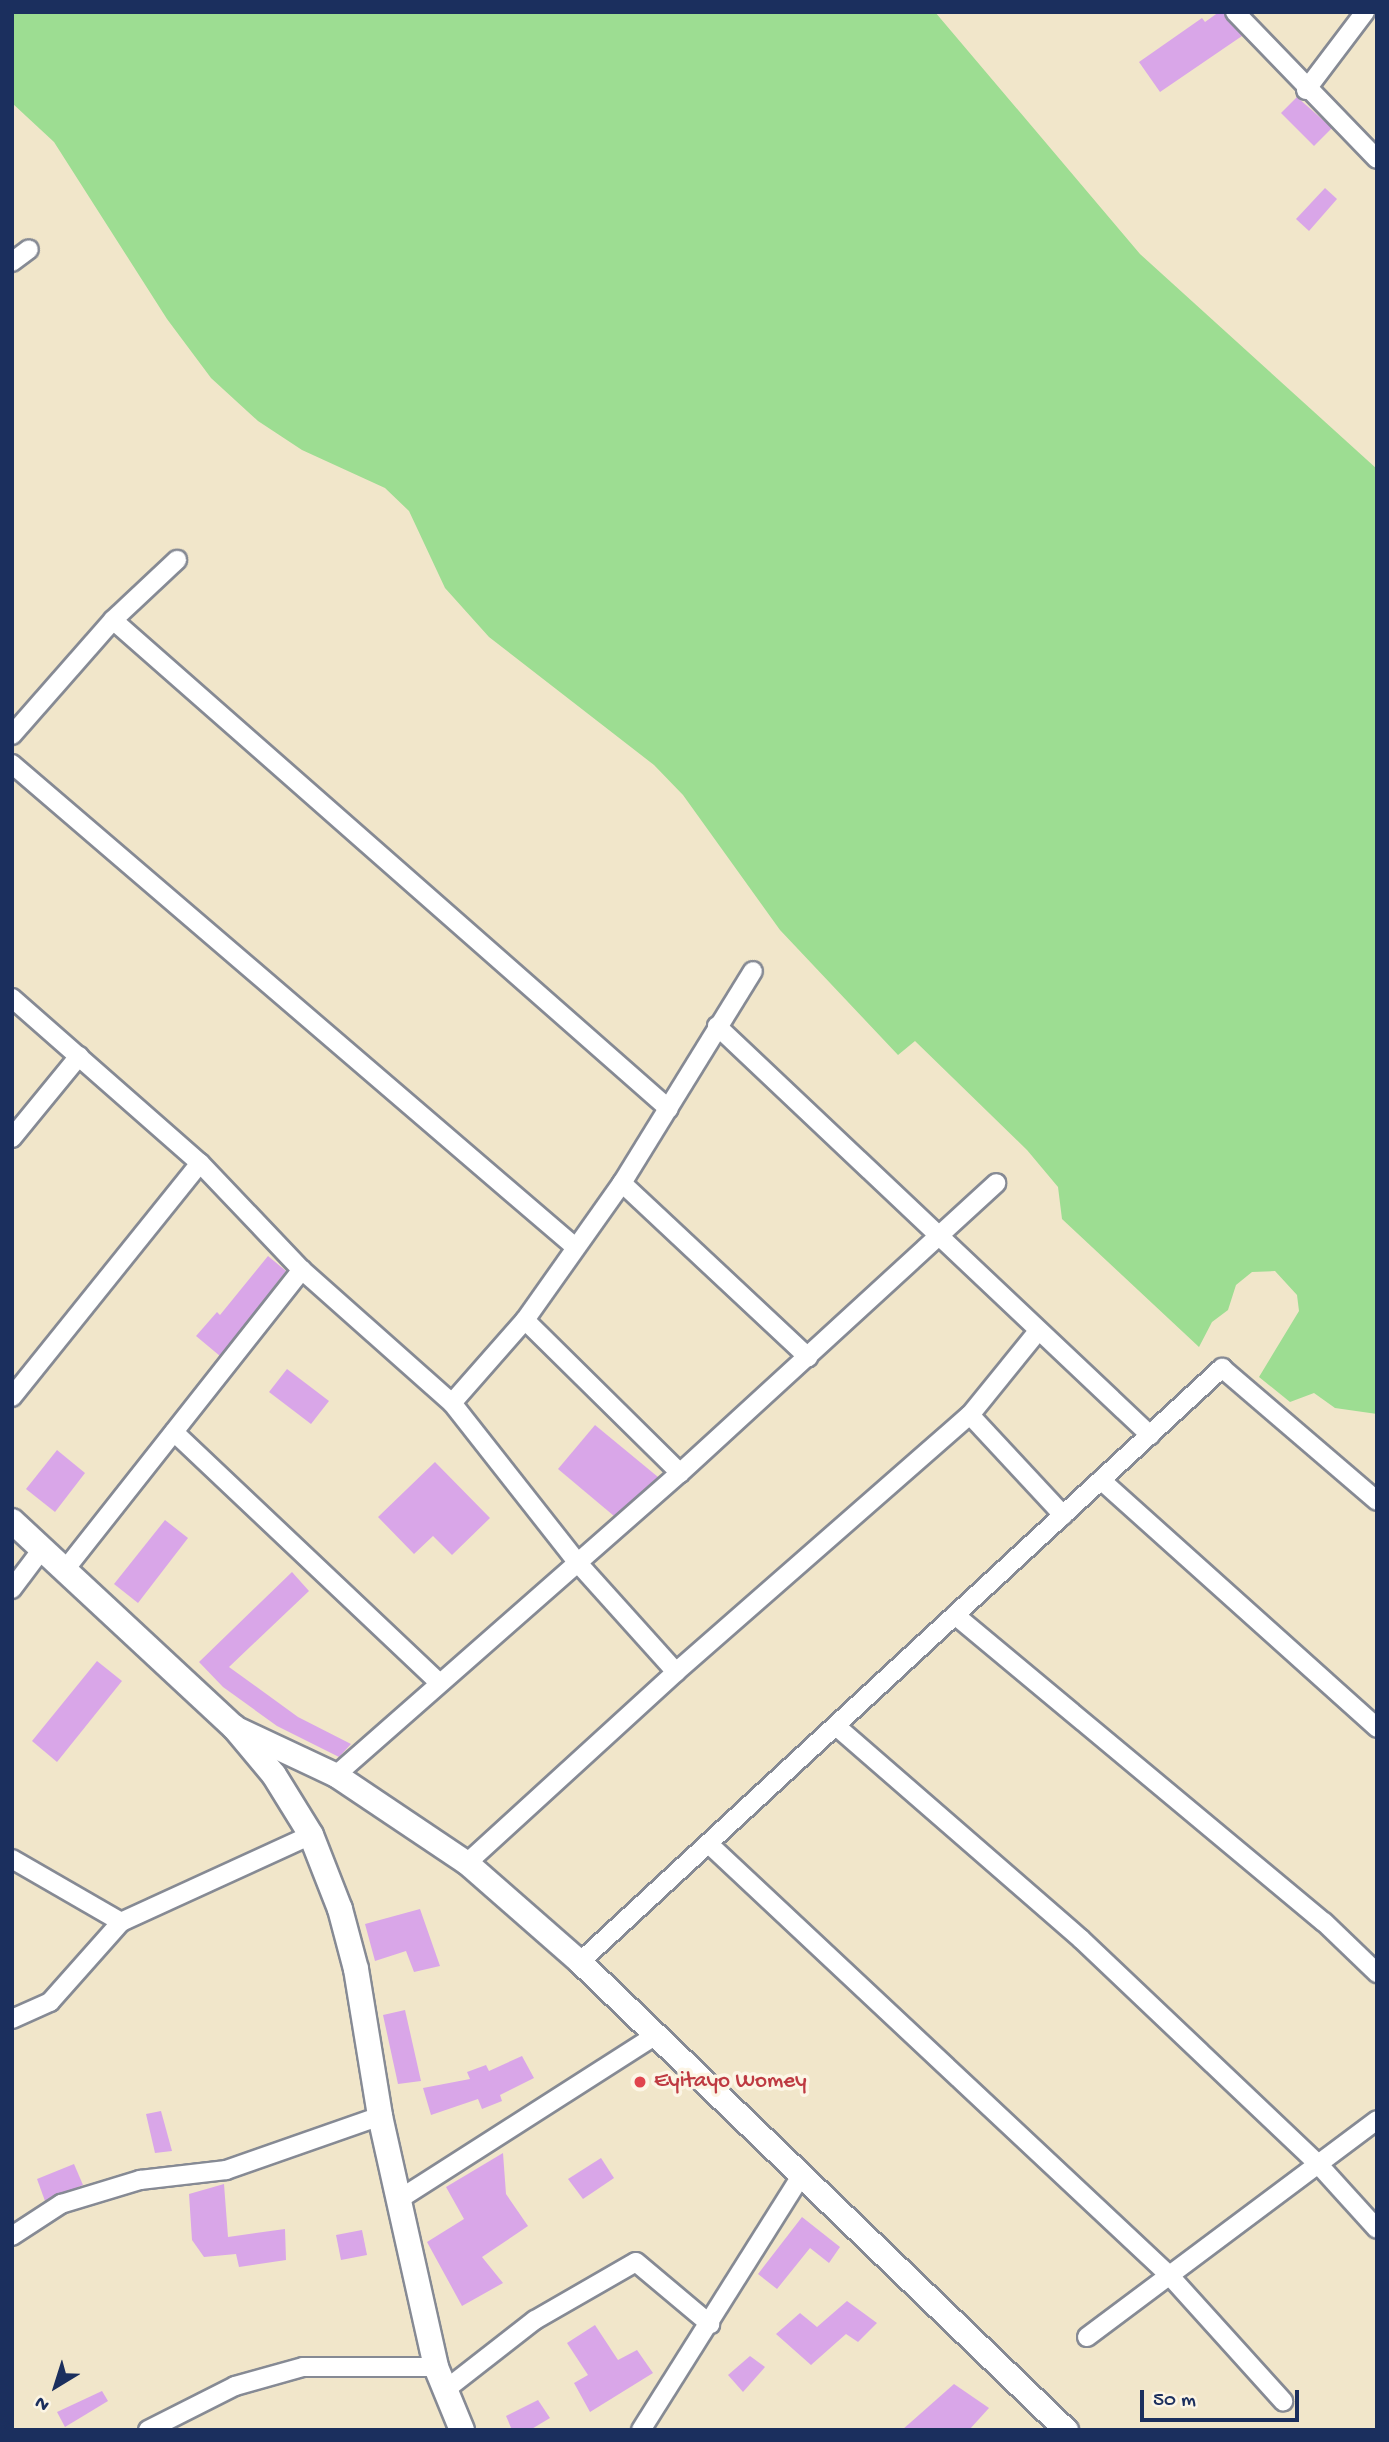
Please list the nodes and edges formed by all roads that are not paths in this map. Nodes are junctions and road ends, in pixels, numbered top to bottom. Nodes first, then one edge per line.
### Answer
1 (1235, 12) edge
2 (1365, 12) edge
3 (1306, 90) junction
4 (1377, 159) edge
5 (29, 249) dead end
6 (12, 262) edge
7 (177, 560) dead end
8 (113, 620) junction
9 (12, 735) edge
10 (12, 764) edge
11 (752, 971) dead end
12 (12, 998) edge
13 (717, 1027) junction
14 (79, 1056) junction
15 (669, 1109) junction
16 (12, 1138) edge
17 (200, 1163) junction
18 (996, 1182) dead end
19 (622, 1183) junction
20 (940, 1237) junction
21 (574, 1246) junction
22 (302, 1270) junction
23 (525, 1320) junction
24 (1038, 1331) junction
25 (808, 1357) junction
26 (12, 1397) edge
27 (452, 1403) junction
28 (970, 1415) junction
29 (174, 1432) junction
30 (1150, 1435) junction
31 (680, 1473) junction
32 (1101, 1480) junction
33 (1377, 1501) edge
34 (1063, 1515) junction
35 (12, 1521) edge
36 (42, 1549) junction
37 (577, 1562) junction
38 (64, 1571) junction
39 (12, 1589) edge
40 (955, 1615) junction
41 (676, 1672) junction
42 (439, 1683) junction
43 (836, 1726) junction
44 (233, 1727) junction
45 (1377, 1728) edge
46 (336, 1776) junction
47 (311, 1835) junction
48 (710, 1846) junction
49 (12, 1859) edge
50 (467, 1863) junction
51 (121, 1922) junction
52 (580, 1962) junction
53 (1377, 1973) edge
54 (12, 2018) edge
55 (654, 2036) junction
56 (380, 2116) junction
57 (1377, 2120) edge
58 (1319, 2165) junction
59 (800, 2178) junction
60 (398, 2200) junction
61 (1377, 2229) edge
62 (12, 2236) edge
63 (1170, 2276) junction
64 (710, 2324) junction
65 (1087, 2337) dead end
66 (440, 2378) junction
67 (1283, 2401) dead end
68 (148, 2430) edge
69 (462, 2430) edge
70 (641, 2430) edge
71 (1066, 2430) edge

1 - 3 street
2 - 3 street
3 - 4 street
5 - 6 street
7 - 8 street
8 - 9 street
8 - 15 street
10 - 21 street
11 - 13 street
12 - 14 street
13 - 15 street
13 - 20 street
14 - 16 street
14 - 17 street
15 - 19 street
17 - 22 street
17 - 26 street
18 - 20 street
19 - 21 street
19 - 25 street
20 - 24 street
20 - 25 street
21 - 23 street
22 - 27 street
22 - 29 street
23 - 27 street
23 - 31 street
24 - 28 street
24 - 30 street
25 - 31 street
27 - 37 street
28 - 34 street
28 - 41 street
29 - 38 street
29 - 42 street
30 - 32 street
30 - 33 street
31 - 37 street
32 - 34 street
32 - 45 street
34 - 40 street
35 - 36 main road
36 - 38 main road
36 - 39 street
37 - 41 street
37 - 42 street
38 - 44 main road
40 - 43 street
40 - 53 street
41 - 50 street
42 - 46 street
43 - 48 street
43 - 58 street
44 - 46 street
44 - 47 main road
46 - 50 street
47 - 51 street
47 - 56 main road
48 - 52 street
48 - 63 street
49 - 51 street
50 - 52 street
51 - 54 street
52 - 55 street
55 - 59 street
55 - 60 street
56 - 60 main road
56 - 62 street
57 - 58 street
58 - 61 street
58 - 63 street
59 - 64 street
59 - 71 street
60 - 66 main road
63 - 65 street
63 - 67 street
64 - 66 street
64 - 70 street
66 - 68 street
66 - 69 main road

